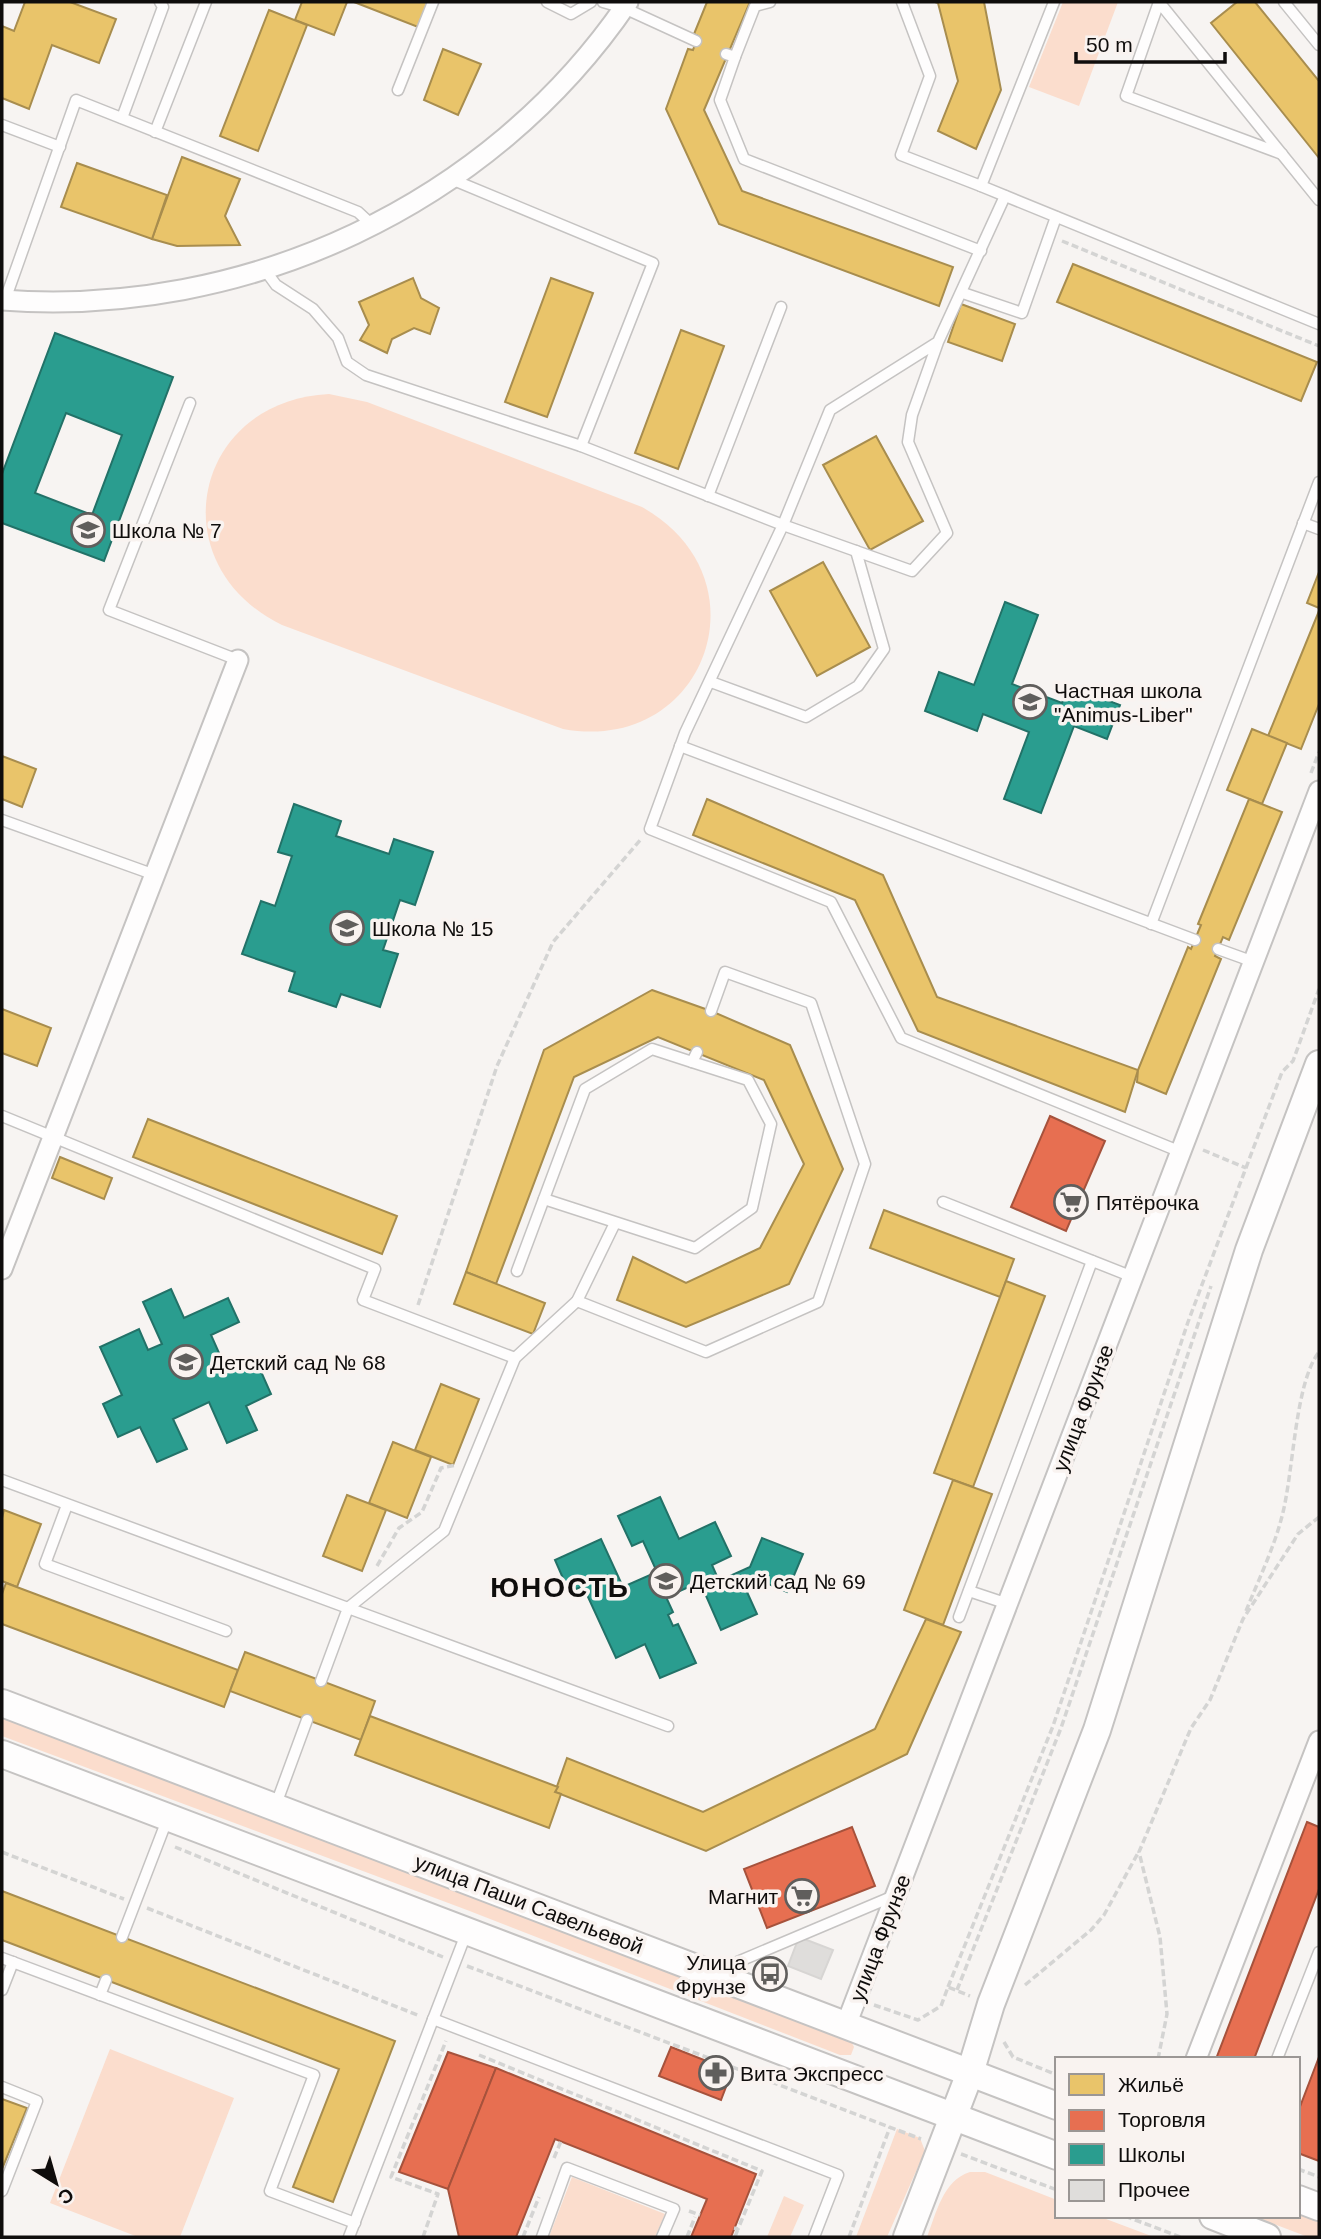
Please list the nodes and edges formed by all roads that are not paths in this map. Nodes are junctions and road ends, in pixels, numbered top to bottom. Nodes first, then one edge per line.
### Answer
1 (160, 2) edge
2 (206, 2) edge
3 (433, 2) edge
4 (547, 2) edge
5 (591, 2) edge
6 (603, 2) edge
7 (770, 2) edge
8 (902, 2) edge
9 (1054, 2) edge
10 (1159, 2) edge
11 (1284, 2) edge
12 (626, 5) edge
13 (696, 41) dead end
14 (1319, 45) edge
15 (398, 90) dead end
16 (122, 118) junction
17 (2, 125) edge
18 (155, 132) junction
19 (60, 147) junction
20 (1282, 154) junction
21 (451, 179) junction
22 (981, 186) junction
23 (1005, 196) junction
24 (1319, 200) edge
25 (1056, 217) junction
26 (373, 226) junction
27 (981, 251) junction
28 (265, 270) junction
29 (964, 293) junction
30 (3, 300) edge
31 (781, 307) dead end
32 (1319, 324) edge
33 (938, 342) junction
34 (190, 403) dead end
35 (581, 446) junction
36 (1319, 482) edge
37 (708, 496) junction
38 (1303, 523) junction
39 (783, 525) junction
40 (1319, 529) edge
41 (856, 551) junction
42 (239, 660) joint
43 (711, 682) junction
44 (680, 746) junction
45 (1319, 791) edge
46 (2, 820) edge
47 (155, 875) junction
48 (1151, 924) junction
49 (1195, 940) dead end
50 (1218, 949) dead end
51 (1254, 962) junction
52 (711, 1011) dead end
53 (697, 1052) dead end
54 (692, 1062) junction
55 (1319, 1064) edge
56 (2, 1116) edge
57 (53, 1138) junction
58 (1183, 1148) junction
59 (544, 1199) junction
60 (943, 1202) dead end
61 (615, 1223) junction
62 (1092, 1261) junction
63 (2, 1269) edge
64 (517, 1271) dead end
65 (1133, 1277) junction
66 (577, 1301) junction
67 (515, 1358) junction
68 (2, 1480) edge
69 (67, 1504) junction
70 (969, 1591) junction
71 (1008, 1604) junction
72 (348, 1608) junction
73 (959, 1617) dead end
74 (226, 1631) dead end
75 (321, 1681) dead end
76 (2, 1703) edge
77 (307, 1720) dead end
78 (668, 1726) dead end
79 (1319, 1741) edge
80 (2, 1754) edge
81 (274, 1807) junction
82 (164, 1829) junction
83 (896, 1895) junction
84 (467, 1931) junction
85 (122, 1937) dead end
86 (1319, 1952) edge
87 (2, 1958) edge
88 (13, 1962) junction
89 (735, 1963) dead end
90 (106, 1980) dead end
91 (2, 1990) edge
92 (100, 1995) junction
93 (849, 2017) junction
94 (433, 2020) junction
95 (1197, 2057) edge
96 (1277, 2057) edge
97 (970, 2073) junction
98 (2, 2087) edge
99 (1055, 2105) edge
100 (954, 2116) junction
101 (1055, 2155) edge
102 (2, 2191) edge
103 (1300, 2200) edge
104 (1319, 2207) edge
105 (1218, 2218) edge
106 (355, 2222) junction
107 (349, 2237) edge
108 (542, 2237) edge
109 (662, 2237) edge
110 (814, 2237) edge
111 (907, 2237) edge
112 (1267, 2237) edge

1 - 16 lane
2 - 18 lane
3 - 15 lane
4 - 5 lane
6 - 12 lane
7 - 27 lane
8 - 22 lane
9 - 22 lane
10 - 20 lane
10 - 20 lane
11 - 14 lane
12 - 13 lane
12 - 21 street
16 - 18 lane
16 - 19 lane
17 - 19 lane
18 - 26 lane
19 - 30 lane
20 - 24 lane
21 - 26 street
21 - 35 lane
22 - 23 lane
23 - 25 lane
23 - 27 lane
25 - 29 lane
25 - 32 lane
26 - 28 street
27 - 29 lane
28 - 30 street
28 - 35 lane
29 - 33 lane
31 - 37 lane
33 - 39 lane
33 - 41 lane
34 - 42 lane
35 - 37 lane
36 - 38 lane
37 - 39 lane
38 - 40 lane
38 - 48 lane
39 - 41 lane
39 - 43 lane
41 - 43 lane
42 - 47 street
43 - 44 lane
44 - 48 lane
44 - 58 lane
45 - 51 street, улица Фрунзе
46 - 47 lane
47 - 57 street
48 - 49 lane
50 - 51 lane
51 - 58 street, улица Фрунзе
52 - 66 lane
53 - 54 lane
54 - 59 lane
54 - 61 lane
55 - 97 main road
56 - 57 lane
57 - 63 street
57 - 67 lane
58 - 65 street, улица Фрунзе
59 - 61 lane
59 - 64 lane
60 - 62 lane
61 - 66 lane
62 - 65 lane
62 - 70 lane
65 - 71 street, улица Фрунзе
66 - 67 lane
67 - 72 lane
68 - 69 lane
69 - 72 lane
69 - 74 lane
70 - 71 lane
70 - 73 lane
71 - 83 street, улица Фрунзе
72 - 75 lane
72 - 78 lane
76 - 81 main road, улица Паши Савельевой
77 - 81 lane
79 - 95 street
80 - 82 main road
81 - 93 main road, улица Паши Савельевой
82 - 84 main road
82 - 85 lane
83 - 89 lane
83 - 93 street, улица Фрунзе
84 - 94 lane
84 - 100 main road
86 - 96 lane
87 - 88 lane
88 - 91 lane
88 - 92 lane
90 - 92 lane
92 - 106 lane
93 - 97 main road, улица Паши Савельевой
94 - 106 lane
94 - 110 lane
97 - 99 main road, улица Паши Савельевой
97 - 100 main road
98 - 102 lane
100 - 101 main road
100 - 111 main road
103 - 104 main road
105 - 112 main road
106 - 107 lane
108 - 109 lane

